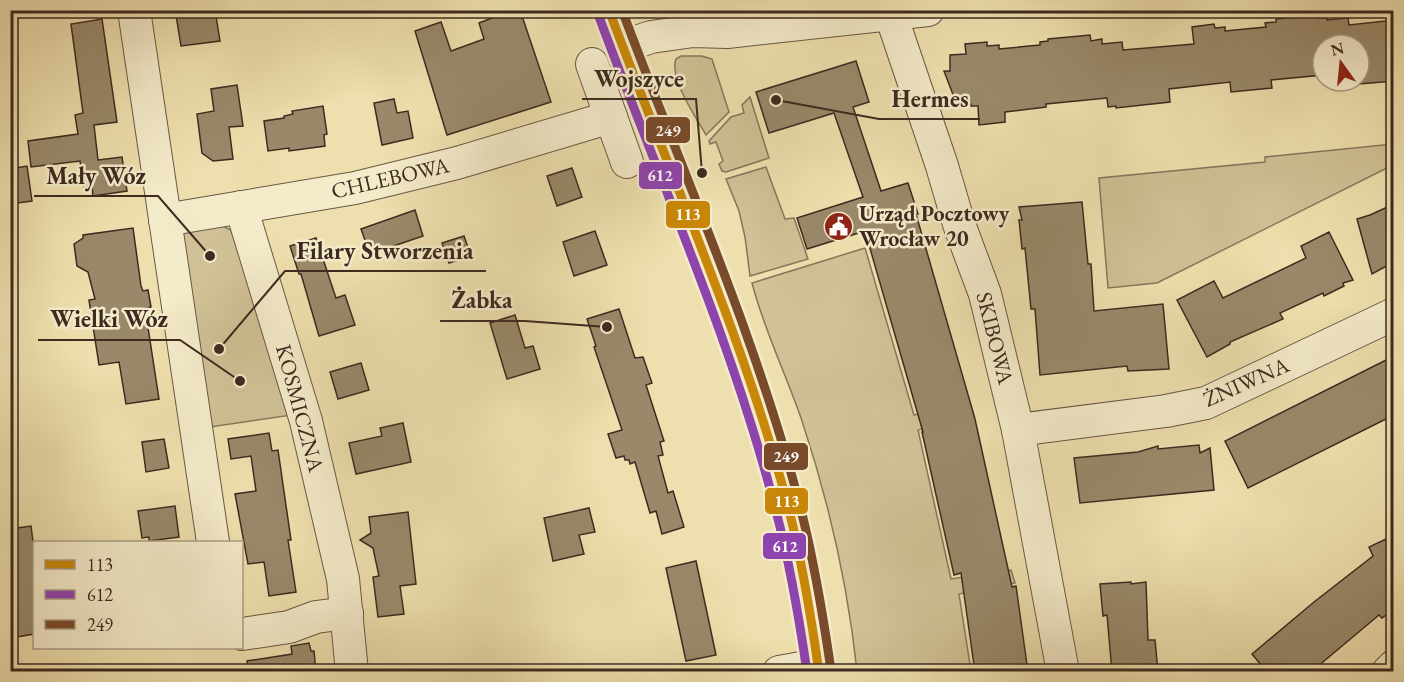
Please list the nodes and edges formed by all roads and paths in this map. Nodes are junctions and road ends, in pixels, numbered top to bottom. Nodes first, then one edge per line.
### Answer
1 (134, 10) edge
2 (609, 10) edge
3 (928, 10) edge
4 (891, 15) junction
5 (622, 47) junction
6 (592, 64) dead end
7 (611, 117) junction
8 (627, 162) dead end
9 (241, 207) junction
10 (165, 220) junction
11 (1394, 314) edge
12 (1018, 430) junction
13 (213, 541) edge
14 (347, 613) junction
15 (243, 634) edge
16 (1394, 666) edge
17 (819, 668) edge
18 (352, 672) edge
19 (779, 672) edge
20 (1063, 672) edge
21 (1388, 672) edge

1 - 10 street
2 - 5 street
3 - 4 street
4 - 5 street
4 - 12 street, SKIBOWA
5 - 17 street
6 - 7 street
7 - 8 street
7 - 9 street, CHLEBOWA
9 - 10 street, CHLEBOWA
9 - 14 street, KOSMICZNA
10 - 13 street
11 - 12 street, ŻNIWNA
12 - 20 street, SKIBOWA
14 - 15 street
14 - 18 street, KOSMICZNA
16 - 21 street
17 - 19 street

